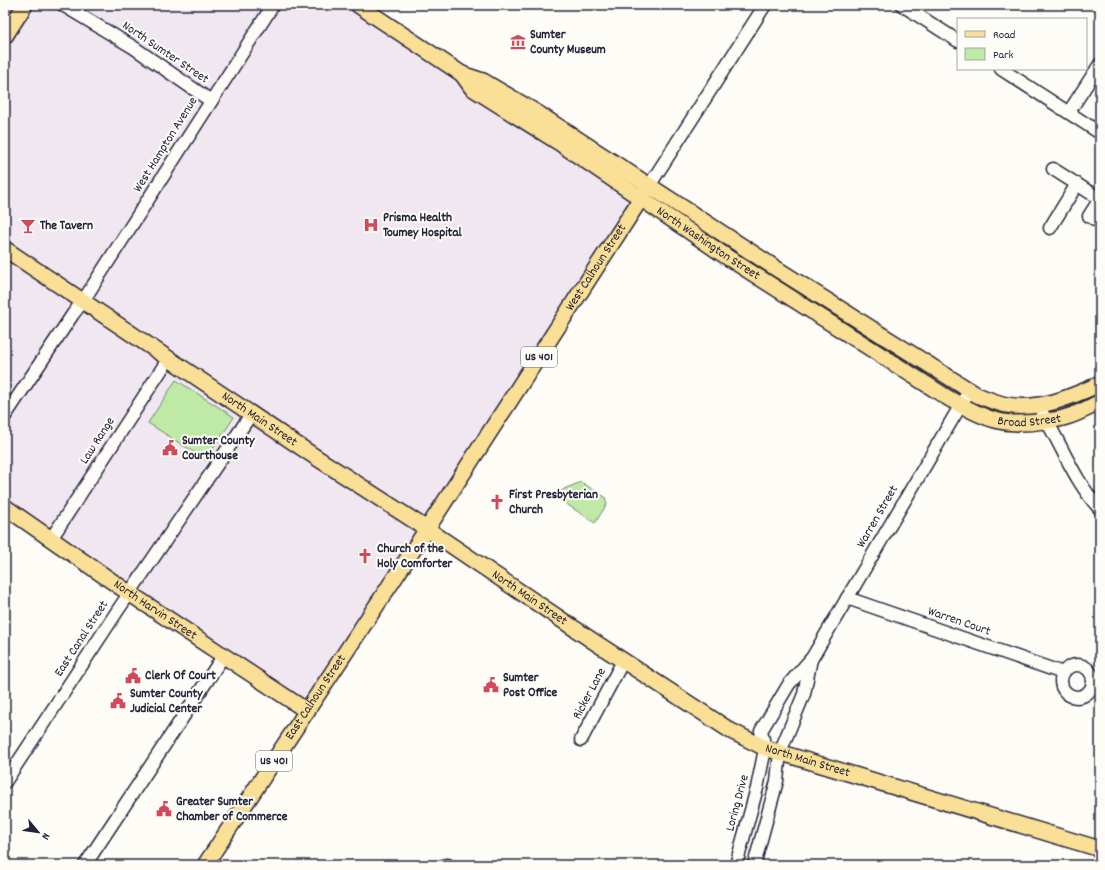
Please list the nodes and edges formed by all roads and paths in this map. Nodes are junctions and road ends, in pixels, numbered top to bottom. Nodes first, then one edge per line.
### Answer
1 (25, 5) edge
2 (63, 5) edge
3 (273, 5) edge
4 (358, 5) edge
5 (765, 5) edge
6 (902, 5) edge
7 (5, 36) edge
8 (957, 40) edge
9 (1100, 64) edge
10 (1003, 70) edge
11 (462, 74) junction
12 (211, 101) junction
13 (1069, 112) junction
14 (1100, 132) edge
15 (1053, 169) dead end
16 (1077, 184) junction
17 (649, 186) junction
18 (641, 199) junction
19 (1100, 199) edge
20 (1100, 222) edge
21 (1050, 228) dead end
22 (5, 249) edge
23 (83, 300) junction
24 (169, 358) junction
25 (1100, 384) edge
26 (969, 391) junction
27 (1100, 402) edge
28 (960, 405) junction
29 (1037, 405) junction
30 (252, 413) junction
31 (5, 416) edge
32 (1047, 421) junction
33 (5, 507) edge
34 (1100, 509) edge
35 (427, 529) junction
36 (51, 539) junction
37 (129, 593) junction
38 (847, 598) junction
39 (224, 655) junction
40 (812, 658) junction
41 (623, 661) junction
42 (1063, 673) dead end
43 (307, 711) junction
44 (581, 740) dead end
45 (765, 748) junction
46 (780, 752) junction
47 (5, 782) edge
48 (1100, 849) edge
49 (85, 865) edge
50 (205, 865) edge
51 (736, 865) edge
52 (754, 865) edge

1 - 7 main road
2 - 12 street, North Sumter Street
3 - 12 street, West Hampton Avenue
4 - 11 main road, North Washington Street
5 - 17 street, West Calhoun Street
6 - 8 street
9 - 13 street
10 - 13 street
11 - 17 main road, North Washington Street
11 - 18 main road, North Washington Street
12 - 23 street, West Hampton Avenue
13 - 14 street
15 - 16 street
16 - 19 street
16 - 21 street
17 - 18 main road, West Calhoun Street / US 401
17 - 26 main road, North Washington Street
18 - 28 main road, North Washington Street
18 - 35 main road, West Calhoun Street / US 401
19 - 20 street
22 - 23 main road, North Main Street
23 - 24 main road, North Main Street
23 - 31 street, West Hampton Avenue
24 - 30 main road, North Main Street
24 - 36 street, Law Range
25 - 29 main road, Broad Street
26 - 28 street, Warren Street
26 - 29 main road, Broad Street
27 - 32 main road, Broad Street
28 - 32 main road, Broad Street
28 - 38 street, Warren Street
29 - 32 street
30 - 35 main road, North Main Street
30 - 37 street, East Canal Street
32 - 34 street
33 - 36 main road, North Harvin Street
35 - 41 main road, North Main Street
35 - 43 main road, East Calhoun Street / US 401
36 - 37 main road, North Harvin Street
37 - 39 main road, North Harvin Street
37 - 47 street, East Canal Street
38 - 40 street, Warren Street
38 - 42 street, Warren Court
39 - 43 main road, North Harvin Street
39 - 49 street
40 - 45 street, Warren Street
40 - 46 street, Warren Street
41 - 44 street, Ricker Lane
41 - 45 main road, North Main Street
43 - 50 main road, East Calhoun Street / US 401
45 - 46 main road, North Main Street
45 - 51 street, Loring Drive
46 - 48 main road, North Main Street
46 - 52 street

